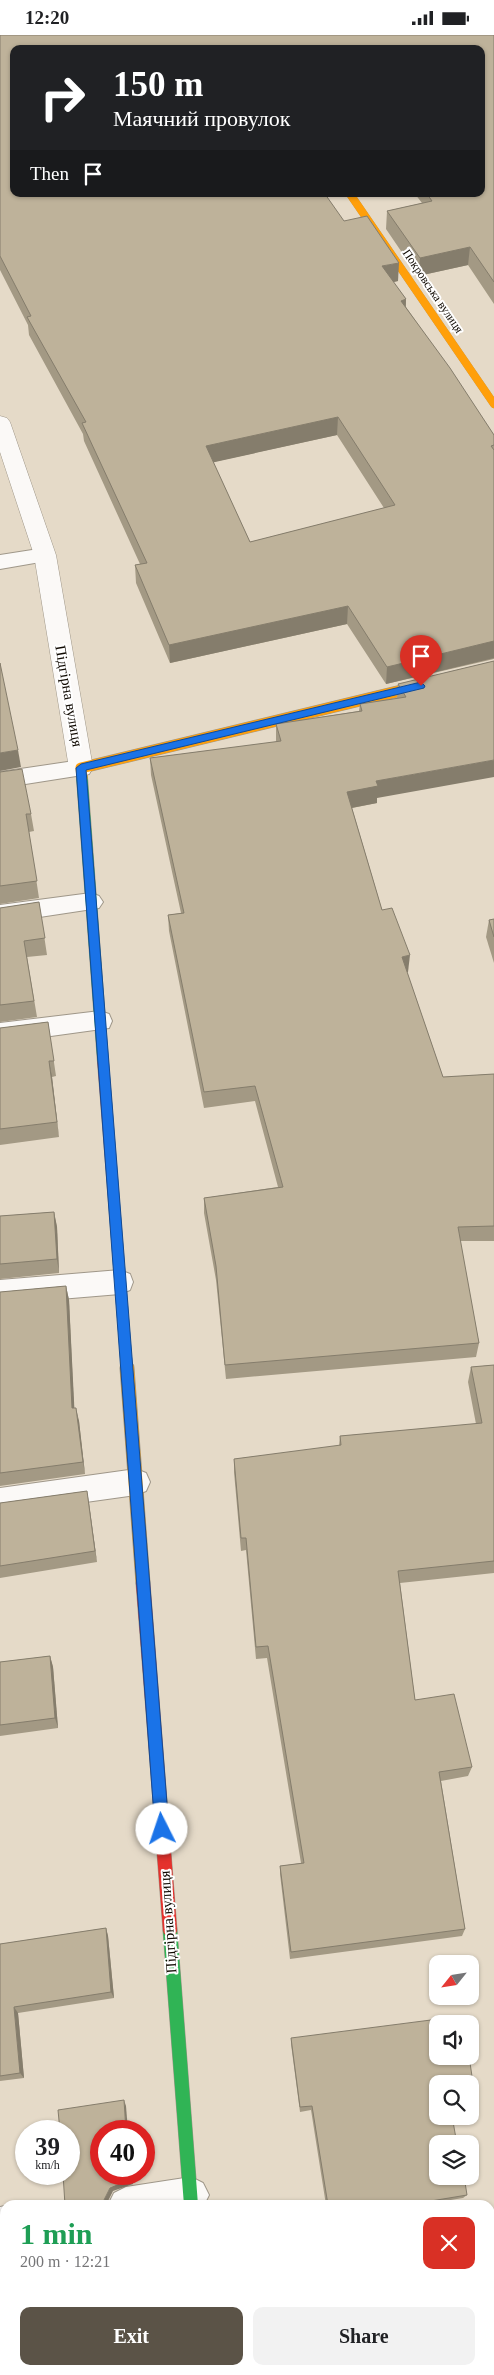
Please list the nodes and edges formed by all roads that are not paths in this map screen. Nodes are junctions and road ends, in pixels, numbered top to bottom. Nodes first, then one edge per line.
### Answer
1 (352, 197) edge
2 (494, 404) edge
3 (0, 421) edge
4 (45, 555) junction
5 (0, 562) edge
6 (494, 668) edge
7 (81, 768) junction
8 (0, 780) edge
9 (91, 902) junction
10 (0, 914) edge
11 (100, 1021) junction
12 (0, 1033) edge
13 (120, 1282) junction
14 (0, 1292) edge
15 (136, 1482) junction
16 (0, 1501) edge
17 (191, 2200) edge

1 - 2 street, Покровська вулиця
3 - 4 street, Підгірна вулиця
4 - 5 lane
4 - 7 street, Підгірна вулиця
6 - 7 street
7 - 8 lane
7 - 9 street, Підгірна вулиця
9 - 10 lane
9 - 11 street, Підгірна вулиця
11 - 12 lane
11 - 13 street, Підгірна вулиця
13 - 14 lane
13 - 15 street, Підгірна вулиця
15 - 16 lane
15 - 17 street, Підгірна вулиця

